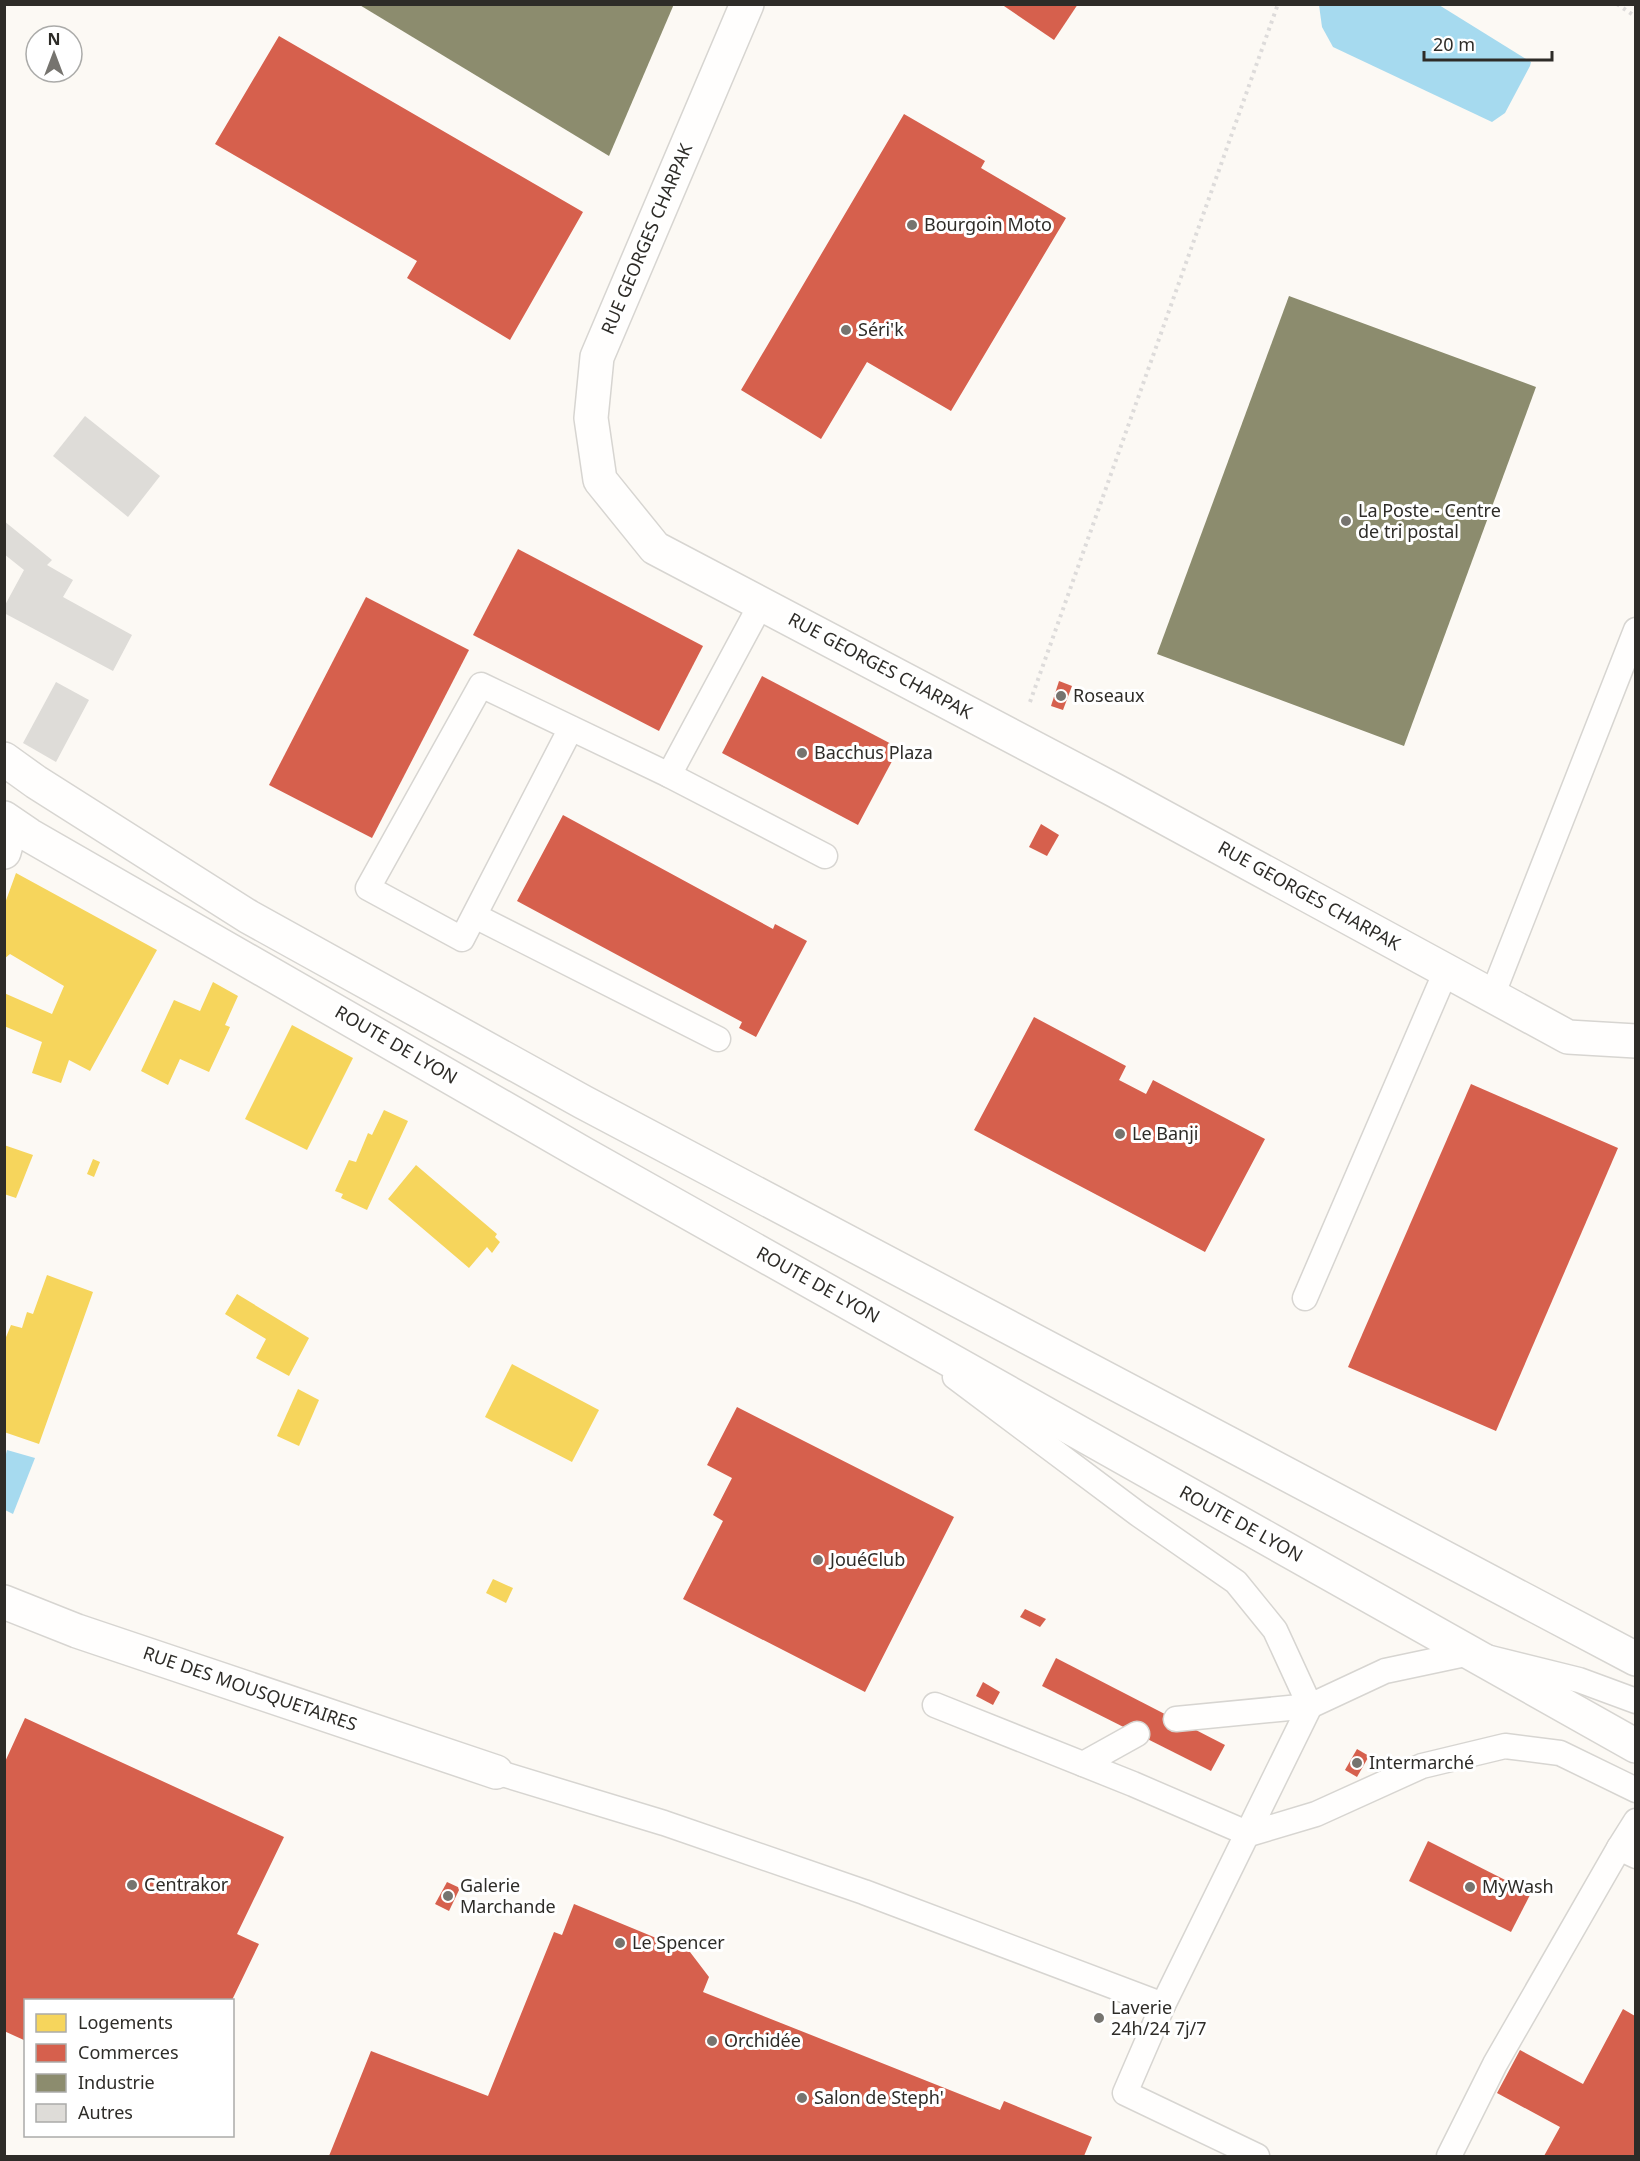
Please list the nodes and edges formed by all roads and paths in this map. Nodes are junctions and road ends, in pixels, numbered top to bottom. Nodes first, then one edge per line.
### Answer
1 (747, 4) edge
2 (1278, 4) edge
3 (1617, 4) edge
4 (1635, 17) edge
5 (761, 604) junction
6 (1635, 630) edge
7 (571, 728) junction
8 (1017, 738) junction
9 (4, 759) edge
10 (669, 774) junction
11 (7, 831) edge
12 (825, 856) dead end
13 (475, 916) junction
14 (1446, 971) junction
15 (1492, 996) junction
16 (718, 1040) dead end
17 (1635, 1041) edge
18 (1305, 1298) dead end
19 (876, 1318) junction
20 (4, 1602) edge
21 (1470, 1653) junction
22 (1635, 1659) edge
23 (1635, 1701) edge
24 (935, 1705) dead end
25 (1310, 1706) junction
26 (1176, 1719) dead end
27 (1137, 1734) dead end
28 (1635, 1746) edge
29 (1083, 1764) junction
30 (496, 1772) joint
31 (1635, 1790) edge
32 (1635, 1821) edge
33 (1249, 1834) junction
34 (1627, 1852) edge
35 (1163, 2005) junction
36 (1257, 2157) edge
37 (1449, 2157) edge

1 - 5 main road, RUE GEORGES CHARPAK
2 - 8 path
3 - 4 path
5 - 8 main road, RUE GEORGES CHARPAK
5 - 10 lane
6 - 15 lane
7 - 10 lane
7 - 13 lane
7 - 13 lane
8 - 14 main road, RUE GEORGES CHARPAK
9 - 22 main road
10 - 12 lane
11 - 19 main road, ROUTE DE LYON
13 - 16 lane
14 - 15 main road, RUE GEORGES CHARPAK
14 - 18 lane
15 - 17 main road, RUE GEORGES CHARPAK
19 - 21 main road, ROUTE DE LYON
19 - 25 lane
20 - 30 main road, RUE DES MOUSQUETAIRES
21 - 23 lane
21 - 25 lane
21 - 28 main road, ROUTE DE LYON
24 - 29 lane
25 - 26 lane
25 - 33 lane
27 - 29 lane
29 - 33 lane
30 - 35 lane
31 - 33 lane
32 - 34 lane
33 - 35 lane
34 - 37 lane
35 - 36 lane

